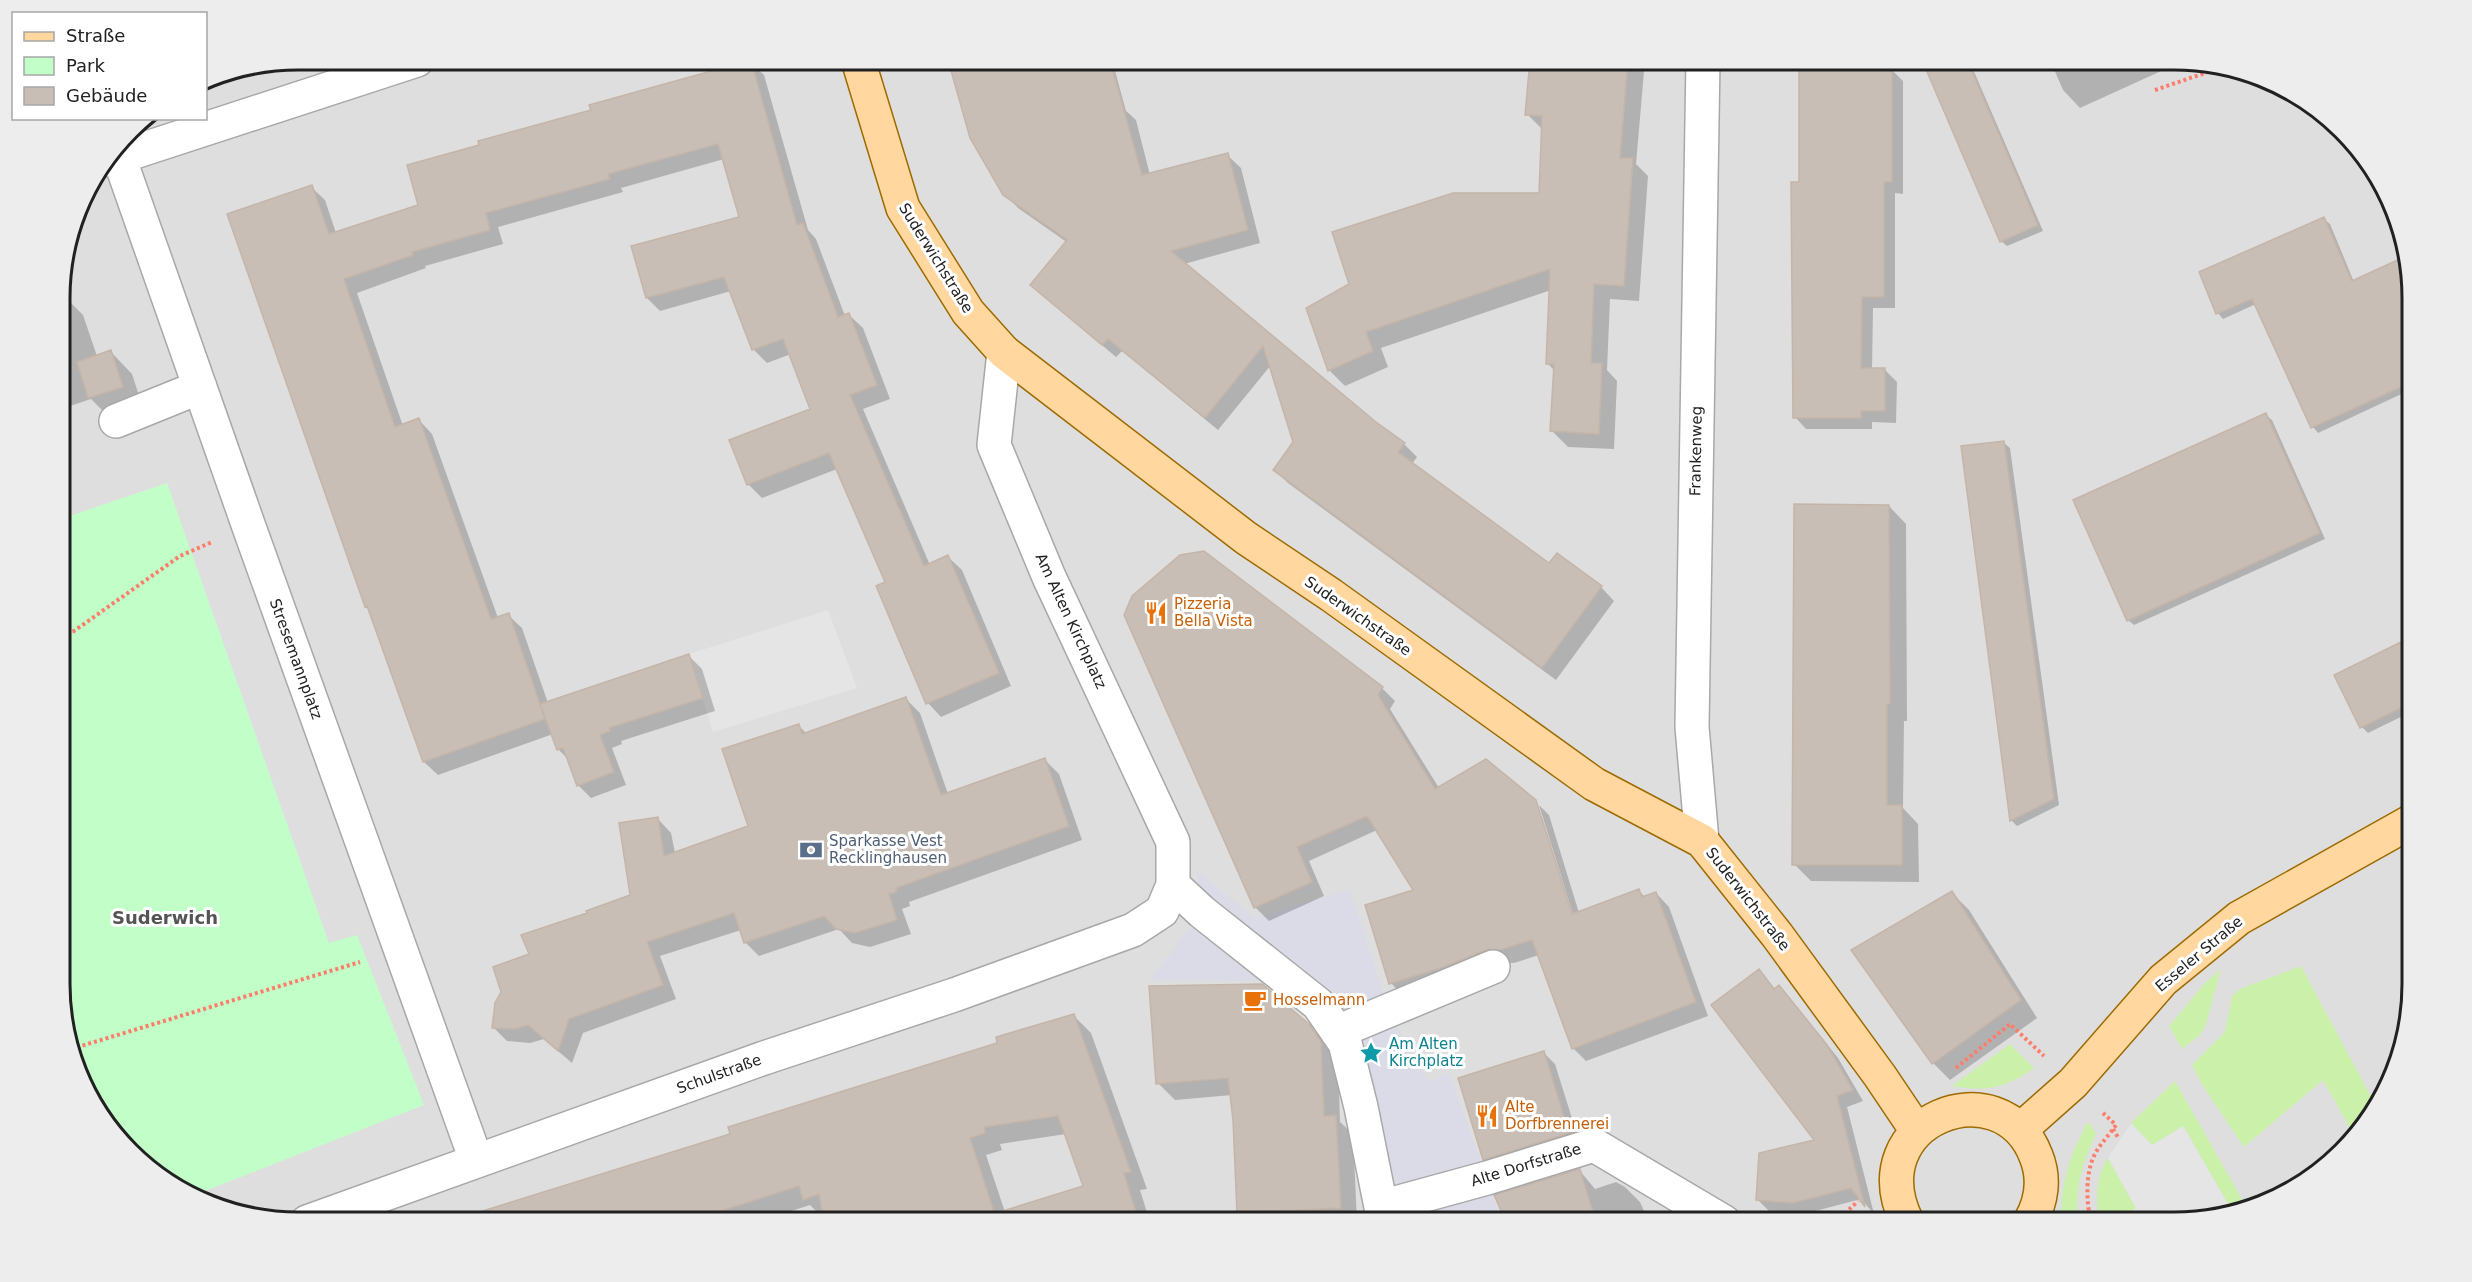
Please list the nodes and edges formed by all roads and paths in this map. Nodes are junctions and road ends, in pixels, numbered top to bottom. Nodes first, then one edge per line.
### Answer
1 (386, 70) edge
2 (861, 70) edge
3 (1703, 70) edge
4 (2206, 73) edge
5 (2155, 90) dead end
6 (121, 156) edge
7 (116, 163) edge
8 (1004, 352) junction
9 (200, 387) junction
10 (116, 421) dead end
11 (249, 527) junction
12 (70, 632) edge
13 (2402, 827) edge
14 (1702, 841) junction
15 (1173, 885) junction
16 (1133, 930) joint
17 (401, 950) junction
18 (1492, 967) dead end
19 (1337, 1032) junction
20 (79, 1046) edge
21 (2113, 1129) dead end
22 (2020, 1130) junction
23 (1917, 1131) junction
24 (2119, 1139) dead end
25 (476, 1160) junction
26 (334, 1212) edge
27 (1383, 1212) edge
28 (1389, 1212) edge
29 (1707, 1212) edge
30 (1902, 1212) edge
31 (2035, 1212) edge

1 - 6 street, Stresemannplatz
2 - 8 main road, Suderwichstraße
3 - 14 street, Frankenweg
4 - 5 path
7 - 9 street, Stresemannplatz
8 - 14 main road, Suderwichstraße
8 - 15 street, Am Alten Kirchplatz
9 - 10 street
9 - 11 street, Stresemannplatz
11 - 12 path
11 - 17 street, Stresemannplatz
13 - 22 main road, Esseler Straße
14 - 23 main road, Suderwichstraße
15 - 16 street, Am Alten Kirchplatz
15 - 19 street
16 - 25 street, Schulstraße
17 - 20 path
17 - 25 street, Stresemannplatz
18 - 19 street
19 - 27 street
21 - 24 path
22 - 23 main road
22 - 31 main road
23 - 30 main road
25 - 26 street, Schulstraße
28 - 29 street, Alte Dorfstraße

